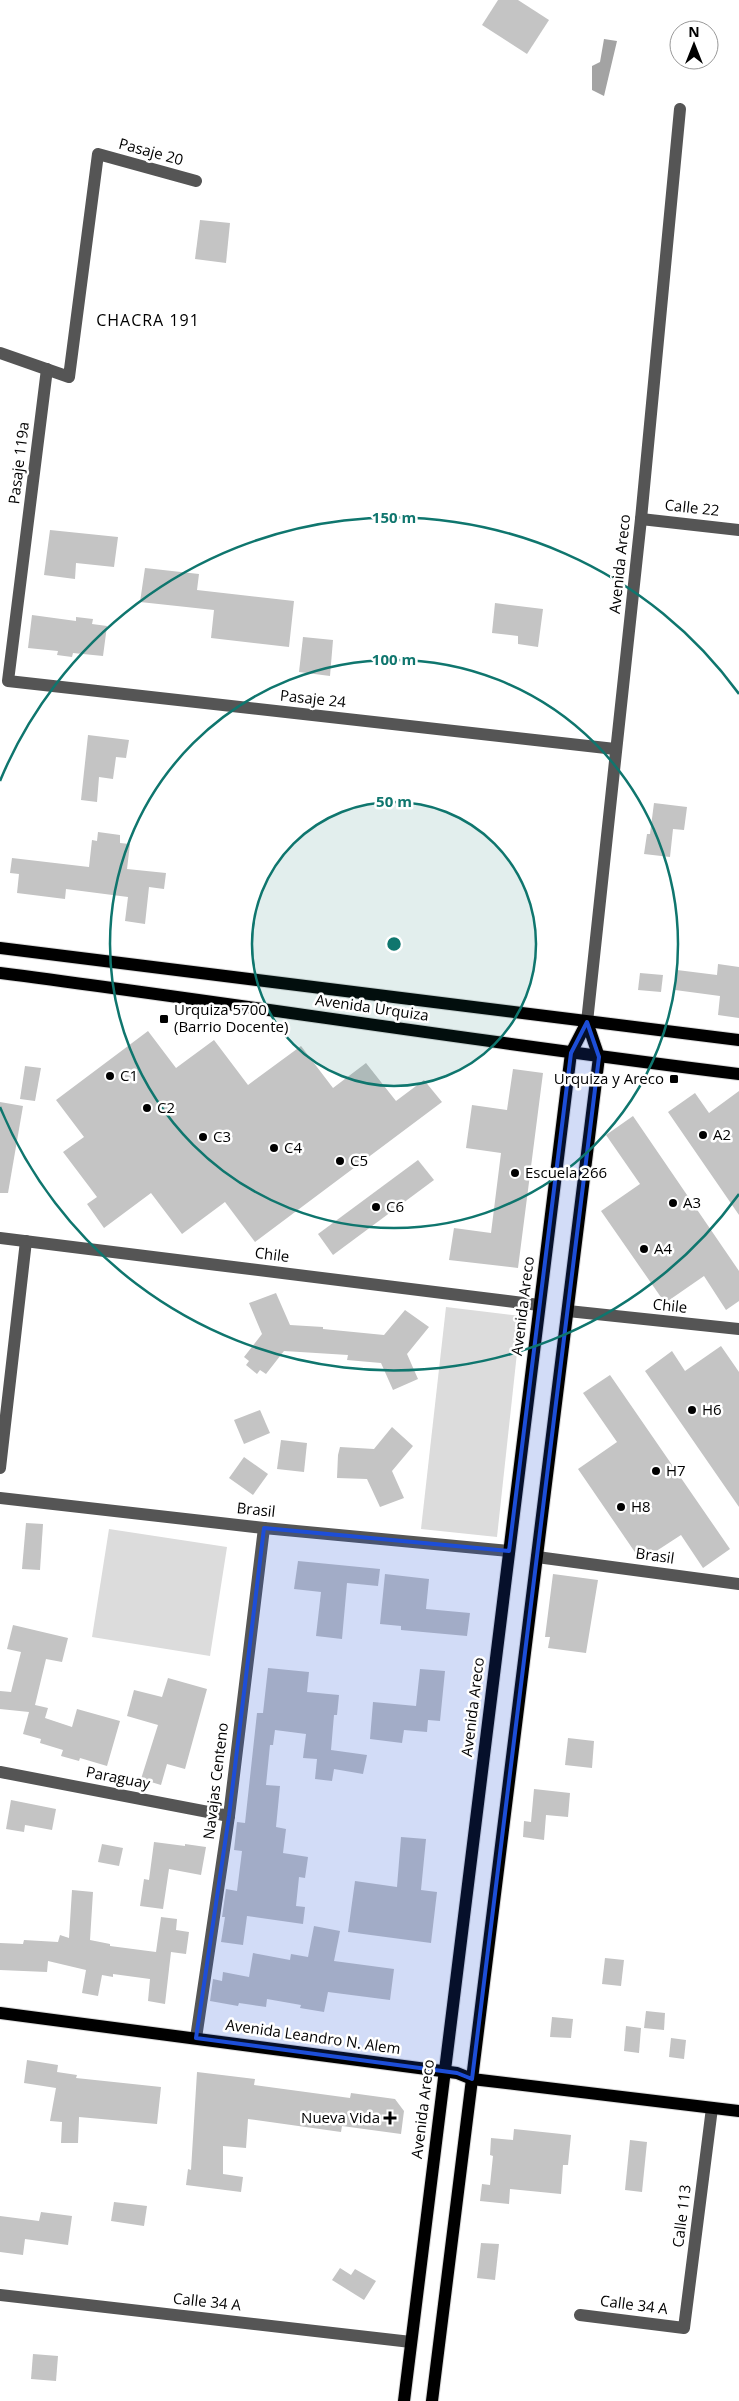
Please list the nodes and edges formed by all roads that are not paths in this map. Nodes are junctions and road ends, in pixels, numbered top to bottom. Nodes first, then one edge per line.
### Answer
1 (680, 109) dead end
2 (196, 181) dead end
3 (0, 353) edge
4 (47, 369) junction
5 (641, 519) junction
6 (739, 530) edge
7 (8, 681) joint
8 (615, 749) junction
9 (0, 948) edge
10 (0, 973) edge
11 (587, 1022) junction
12 (739, 1040) edge
13 (571, 1053) junction
14 (599, 1057) junction
15 (739, 1074) edge
16 (0, 1238) edge
17 (26, 1241) junction
18 (540, 1305) junction
19 (568, 1311) junction
20 (739, 1329) edge
21 (0, 1468) edge
22 (0, 1498) edge
23 (264, 1528) junction
24 (509, 1551) junction
25 (537, 1557) junction
26 (739, 1584) edge
27 (0, 1772) edge
28 (229, 1816) junction
29 (0, 2013) edge
30 (196, 2038) junction
31 (444, 2072) junction
32 (472, 2079) junction
33 (712, 2108) junction
34 (739, 2111) edge
35 (0, 2295) edge
36 (580, 2315) dead end
37 (684, 2328) joint
38 (411, 2342) junction
39 (404, 2401) edge
40 (432, 2401) edge

1 - 5 street, Avenida Areco
2 - 4 street, Pasaje 20
3 - 4 street
4 - 7 street, Pasaje 119a
5 - 6 street, Calle 22
5 - 8 street, Avenida Areco
7 - 8 street, Pasaje 24
8 - 11 street, Avenida Areco
9 - 11 main road, Avenida Urquiza
10 - 13 main road, Avenida Urquiza
11 - 12 main road, Avenida Urquiza
11 - 13 main road, Avenida Areco
11 - 14 main road, Avenida Areco
13 - 14 main road, Avenida Urquiza
13 - 18 main road, Avenida Areco
14 - 15 main road, Avenida Urquiza
14 - 19 main road, Avenida Areco
16 - 17 street, Chile
17 - 18 street, Chile
17 - 21 street
18 - 24 main road, Avenida Areco
19 - 20 street, Chile
19 - 25 main road, Avenida Areco
22 - 23 street, Brasil
23 - 24 street, Brasil
23 - 28 street, Navajas Centeno
24 - 31 main road, Avenida Areco
25 - 26 street, Brasil
25 - 32 main road, Avenida Areco
27 - 28 street, Paraguay
28 - 30 street, Navajas Centeno
29 - 30 main road, Avenida Leandro N. Alem
30 - 31 main road, Avenida Leandro N. Alem
31 - 32 main road, Avenida Leandro N. Alem
31 - 38 main road, Avenida Areco
32 - 33 main road, Avenida Leandro N. Alem
32 - 40 main road, Avenida Areco
33 - 34 main road, Avenida Leandro N. Alem
33 - 37 street, Calle 113
35 - 38 street, Calle 34 A
36 - 37 street, Calle 34 A
38 - 39 main road, Avenida Areco

